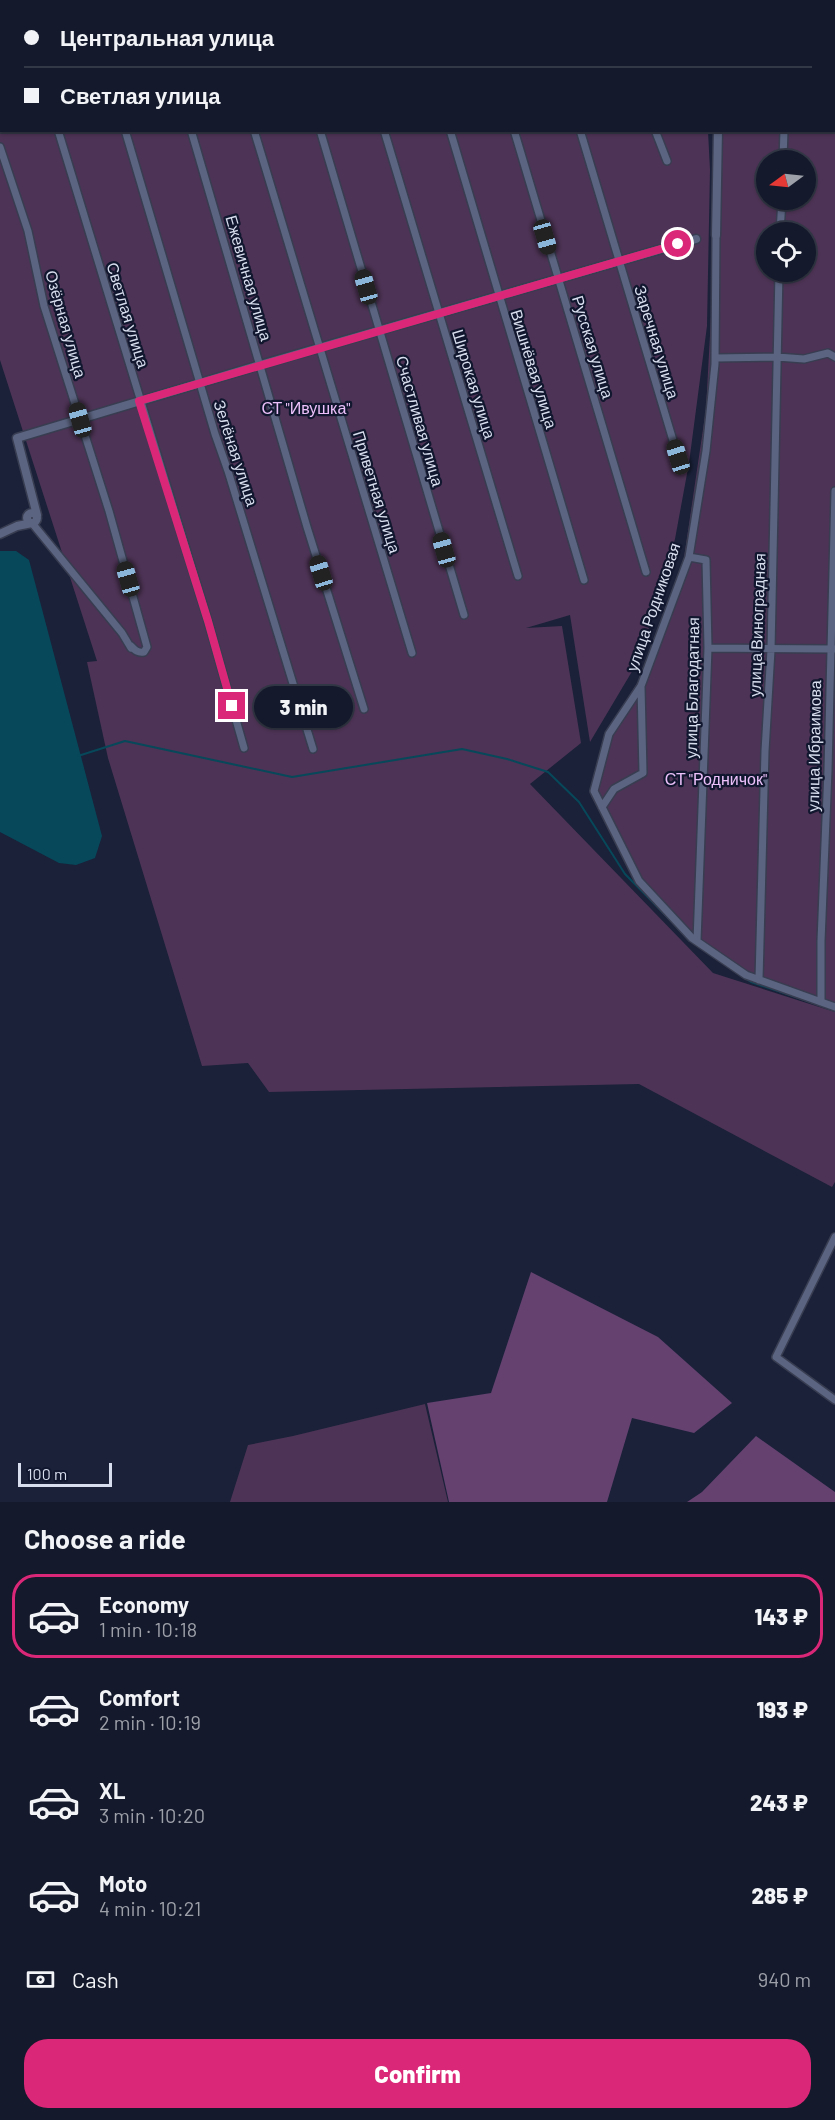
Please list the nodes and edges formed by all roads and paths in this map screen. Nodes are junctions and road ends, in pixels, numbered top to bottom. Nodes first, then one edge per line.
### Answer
1 (59, 132) edge
2 (126, 132) edge
3 (192, 132) edge
4 (255, 132) edge
5 (321, 132) edge
6 (385, 132) edge
7 (451, 132) edge
8 (515, 132) edge
9 (581, 132) edge
10 (656, 132) edge
11 (718, 132) edge
12 (784, 132) edge
13 (0, 147) edge
14 (783, 150) edge
15 (667, 161) dead end
16 (716, 235) joint
17 (696, 239) dead end
18 (619, 261) junction
19 (558, 279) junction
20 (779, 282) edge
21 (498, 296) junction
22 (438, 313) junction
23 (380, 331) junction
24 (319, 348) junction
25 (777, 357) junction
26 (835, 357) edge
27 (715, 358) junction
28 (260, 365) junction
29 (200, 383) junction
30 (139, 401) junction
31 (80, 420) junction
32 (678, 457) dead end
33 (835, 491) edge
34 (33, 517) junction
35 (0, 534) edge
36 (689, 557) junction
37 (646, 572) dead end
38 (518, 576) dead end
39 (584, 580) dead end
40 (464, 615) dead end
41 (708, 648) junction
42 (832, 649) edge
43 (771, 650) junction
44 (412, 653) dead end
45 (641, 686) junction
46 (364, 710) dead end
47 (244, 748) dead end
48 (313, 749) dead end
49 (602, 807) junction
50 (697, 941) junction
51 (759, 980) junction
52 (822, 1002) junction
53 (835, 1006) edge
54 (835, 1237) edge
55 (833, 1248) edge
56 (835, 1400) edge

1 - 30 street, Светлая улица
2 - 29 street, Зелёная улица
3 - 28 street, Ежевичная улица
4 - 24 street, Приветная улица
5 - 23 street, Счастливая улица
6 - 22 street, Широкая улица
7 - 21 street, Вишнёвая улица
8 - 19 street, Русская улица
9 - 18 street, Заречная улица
10 - 15 street
11 - 16 street, улица Родниковая
12 - 14 street
13 - 31 street, Озёрная улица
16 - 27 street, улица Родниковая
17 - 18 street
18 - 19 street
18 - 32 street, Заречная улица
19 - 21 street
19 - 37 street, Русская улица
20 - 25 street, улица Виноградная
21 - 22 street
21 - 39 street, Вишнёвая улица
22 - 23 street
22 - 38 street, Широкая улица
23 - 24 street
23 - 40 street, Счастливая улица
24 - 28 street
24 - 44 street, Приветная улица
25 - 26 street
25 - 27 street
25 - 43 street, улица Виноградная
27 - 36 street, улица Родниковая
28 - 29 street
28 - 46 street, Ежевичная улица
29 - 30 street
29 - 48 street, Зелёная улица
30 - 31 street
30 - 47 street, Светлая улица
31 - 34 street
31 - 34 street, Озёрная улица
33 - 42 street, улица Ибраимова
34 - 35 street
36 - 41 street, улица Благодатная
36 - 45 street, улица Родниковая
41 - 43 street
41 - 50 street, улица Благодатная
42 - 43 street
42 - 52 street, улица Ибраимова
43 - 51 street, улица Виноградная
45 - 49 street, улица Родниковая
45 - 49 street
49 - 50 street, улица Родниковая
50 - 51 street, улица Родниковая
51 - 52 street, улица Родниковая
52 - 53 street, улица Родниковая
54 - 55 street
55 - 56 street

